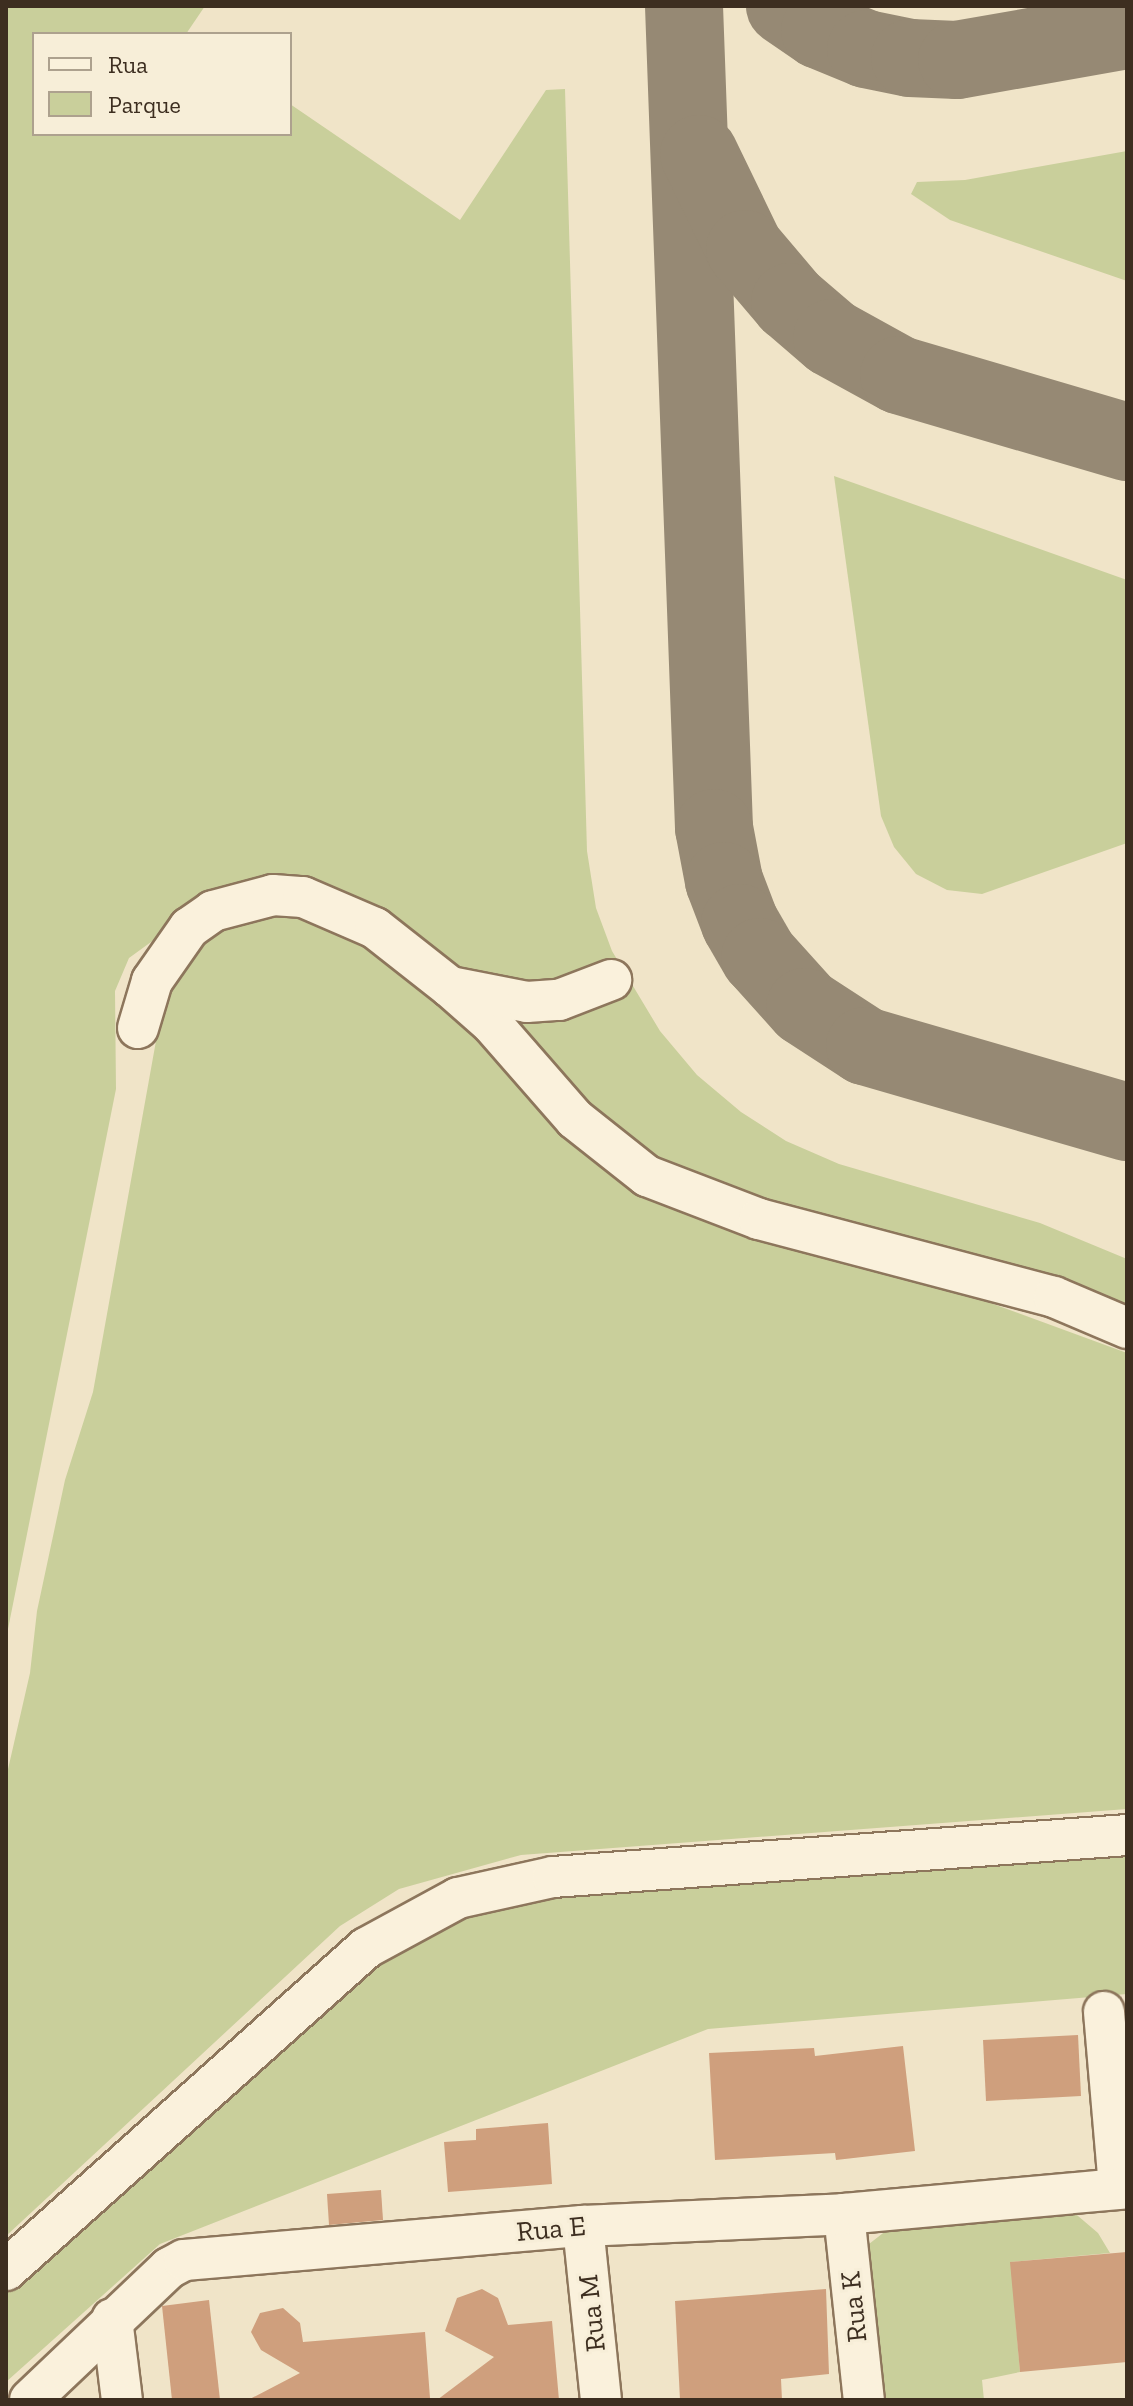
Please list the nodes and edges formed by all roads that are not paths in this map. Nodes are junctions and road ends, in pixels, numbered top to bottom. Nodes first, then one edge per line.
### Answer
1 (611, 980) dead end
2 (450, 987) junction
3 (138, 1028) dead end
4 (1127, 1328) edge
5 (1127, 1835) edge
6 (1104, 2012) dead end
7 (1123, 2188) edge
8 (844, 2214) junction
9 (583, 2226) junction
10 (6, 2270) edge
11 (112, 2319) junction
12 (30, 2400) edge
13 (122, 2400) edge
14 (601, 2400) edge
15 (864, 2400) edge

1 - 2 lane
2 - 3 lane
2 - 4 lane
5 - 10 lane
6 - 7 lane
7 - 8 lane, Rua E
8 - 9 lane, Rua E
8 - 15 lane, Rua K
9 - 11 lane, Rua E
9 - 14 lane, Rua M
11 - 12 lane, Rua E
11 - 13 lane

